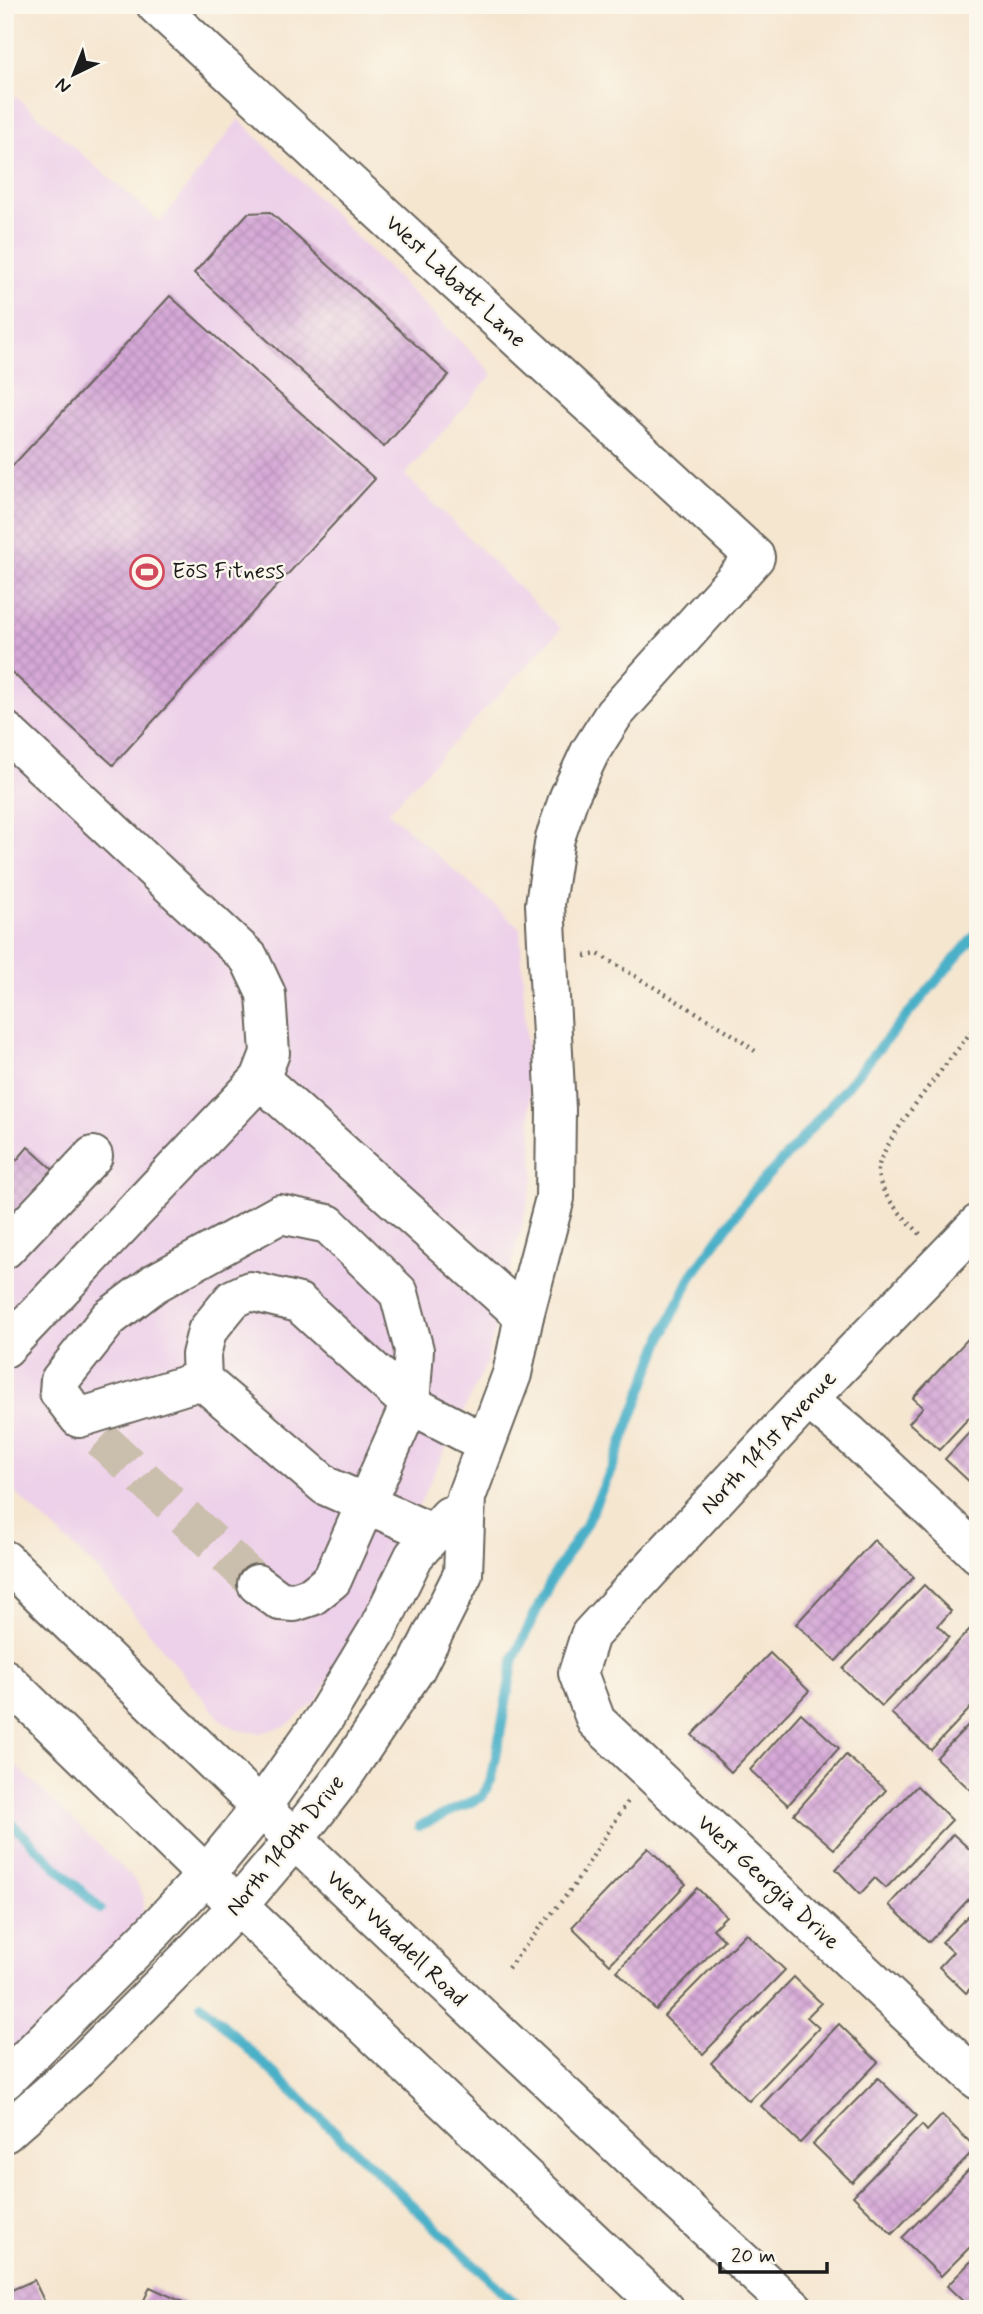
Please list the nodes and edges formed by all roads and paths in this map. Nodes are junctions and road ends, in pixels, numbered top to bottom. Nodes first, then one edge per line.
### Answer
1 (156, 5) edge
2 (755, 557) joint
3 (5, 731) edge
4 (548, 959) junction
5 (978, 1022) edge
6 (755, 1051) dead end
7 (260, 1079) junction
8 (93, 1156) dead end
9 (978, 1224) edge
10 (921, 1235) dead end
11 (5, 1249) edge
12 (524, 1315) junction
13 (5, 1348) edge
14 (202, 1380) junction
15 (808, 1399) junction
16 (410, 1404) junction
17 (485, 1443) junction
18 (466, 1497) junction
19 (366, 1505) junction
20 (433, 1534) junction
21 (978, 1554) edge
22 (5, 1560) edge
23 (257, 1584) tunnel mouth
24 (578, 1673) joint
25 (5, 1679) edge
26 (628, 1800) dead end
27 (260, 1809) junction
28 (293, 1841) junction
29 (206, 1875) junction
30 (238, 1906) junction
31 (508, 1968) dead end
32 (5, 2080) edge
33 (978, 2080) edge
34 (5, 2133) edge
35 (665, 2309) edge
36 (794, 2309) edge

1 - 2 street, West Labatt Lane
2 - 4 street, North 140th Drive
3 - 7 street
4 - 6 path
4 - 12 street, North 140th Drive
5 - 10 path
7 - 12 street
7 - 13 street
8 - 11 street
9 - 15 street, North 141st Avenue
12 - 17 street, North 140th Drive
14 - 16 street
14 - 16 street
14 - 19 street
15 - 21 street
15 - 24 street, North 141st Avenue
16 - 17 street
16 - 19 street
17 - 18 street, North 140th Drive
18 - 20 street, North 140th Drive
18 - 28 street, North 140th Drive
19 - 20 street
19 - 23 street
20 - 27 street, North 140th Drive
22 - 27 street, West Waddell Road
24 - 33 street, West Georgia Drive
25 - 29 street
26 - 31 path
27 - 28 street, West Waddell Road
27 - 29 street, North 140th Drive
28 - 30 street, North 140th Drive
28 - 36 street, West Waddell Road
29 - 30 street
29 - 32 street, North 140th Drive
30 - 34 street, North 140th Drive
30 - 35 street

